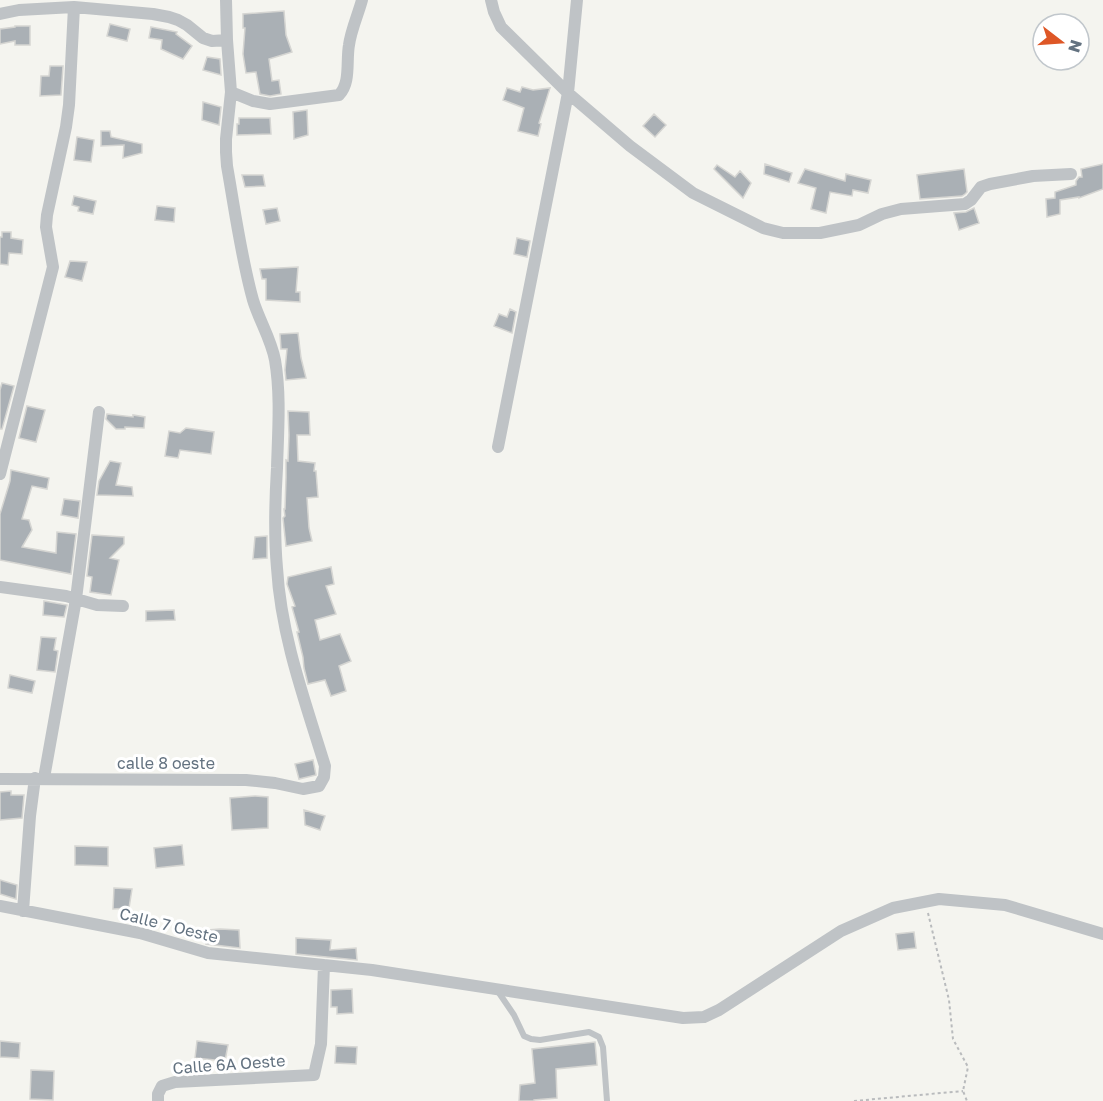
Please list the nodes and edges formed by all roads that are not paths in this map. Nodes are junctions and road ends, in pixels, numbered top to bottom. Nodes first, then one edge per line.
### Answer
1 (226, 0) edge
2 (362, 0) edge
3 (491, 0) edge
4 (577, 0) edge
5 (74, 7) junction
6 (0, 14) edge
7 (227, 40) junction
8 (231, 92) junction
9 (568, 93) junction
10 (1071, 174) dead end
11 (99, 412) dead end
12 (0, 423) edge
13 (14, 426) junction
14 (498, 447) dead end
15 (0, 474) edge
16 (0, 587) edge
17 (76, 599) junction
18 (123, 606) dead end
19 (40, 778) junction
20 (0, 779) edge
21 (0, 906) edge
22 (22, 911) junction
23 (1103, 934) edge
24 (324, 965) junction
25 (497, 990) junction
26 (158, 1101) edge
27 (607, 1101) edge

1 - 7 street
2 - 8 street
3 - 9 street
4 - 9 street
5 - 6 street
5 - 7 street
5 - 13 street
7 - 8 street
8 - 19 street, calle 8 oeste
9 - 10 street
9 - 14 street
11 - 17 street
12 - 13 street
13 - 15 street
16 - 17 street
17 - 18 street
17 - 19 street
19 - 20 street, calle 8 oeste
19 - 22 street
21 - 22 street, Calle 7 Oeste
22 - 24 street, Calle 7 Oeste
23 - 25 street, Calle 7 Oeste
24 - 25 street, Calle 7 Oeste
24 - 26 street, Calle 6A Oeste
25 - 27 lane

